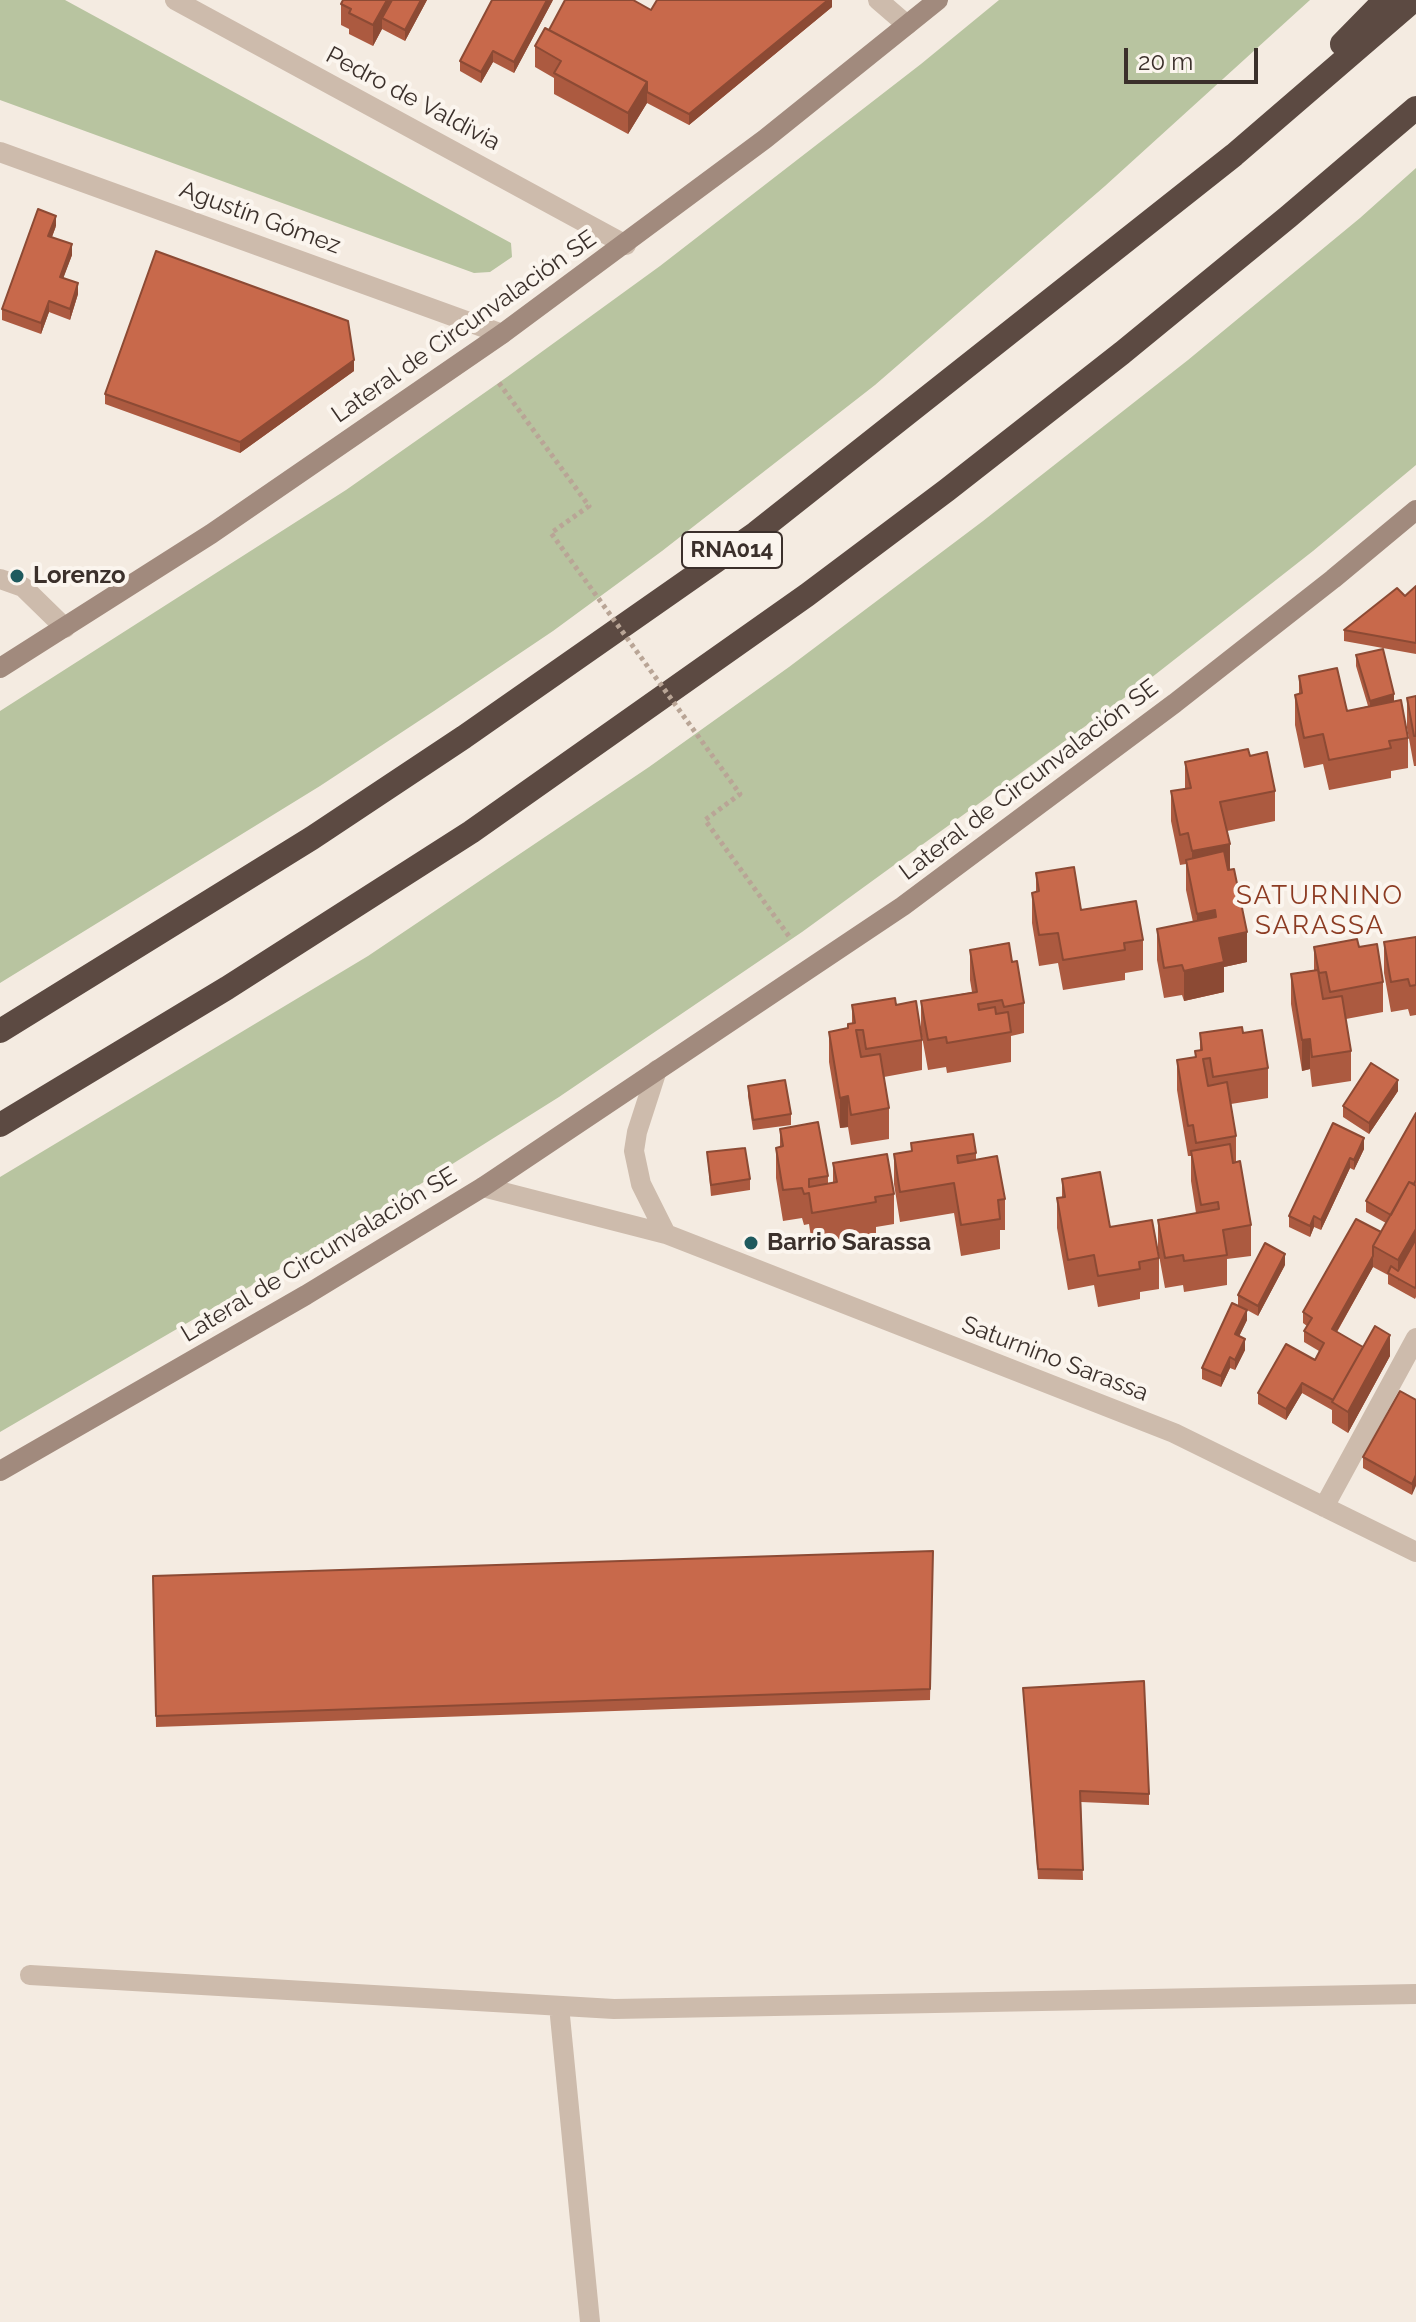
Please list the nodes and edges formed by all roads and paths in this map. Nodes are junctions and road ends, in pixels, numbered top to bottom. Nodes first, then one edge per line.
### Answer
1 (175, 0) edge
2 (878, 0) edge
3 (938, 0) edge
4 (1385, 0) edge
5 (1414, 0) edge
6 (907, 25) junction
7 (1416, 108) edge
8 (0, 152) edge
9 (1234, 155) junction
10 (626, 245) junction
11 (502, 334) junction
12 (499, 383) dead end
13 (1416, 510) edge
14 (0, 579) edge
15 (65, 628) junction
16 (0, 668) edge
17 (791, 939) dead end
18 (0, 1031) edge
19 (657, 1070) junction
20 (0, 1125) edge
21 (483, 1187) junction
22 (666, 1234) junction
23 (1416, 1338) edge
24 (0, 1471) edge
25 (1324, 1507) junction
26 (1416, 1552) edge
27 (30, 1975) dead end
28 (1416, 1994) edge
29 (559, 2006) junction
30 (590, 2322) edge

1 - 10 street, Pedro de Valdivia
2 - 6 street
3 - 6 street, Lateral de Circunvalación SE
4 - 9 highway
5 - 9 highway, RNA014
6 - 10 street, Lateral de Circunvalación SE
7 - 20 highway
8 - 11 street, Agustín Gómez
9 - 18 highway, RNA014
10 - 11 street, Lateral de Circunvalación SE
11 - 15 street, Lateral de Circunvalación SE
12 - 17 path, bridge
13 - 19 street, Lateral de Circunvalación SE
14 - 15 street
15 - 16 street, Lateral de Circunvalación SE
19 - 21 street, Lateral de Circunvalación SE
19 - 22 street
21 - 22 street, Saturnino Sarassa
21 - 24 street, Lateral de Circunvalación SE
22 - 25 street, Saturnino Sarassa
23 - 25 street
25 - 26 street, Saturnino Sarassa
27 - 29 street
28 - 29 street
29 - 30 street

